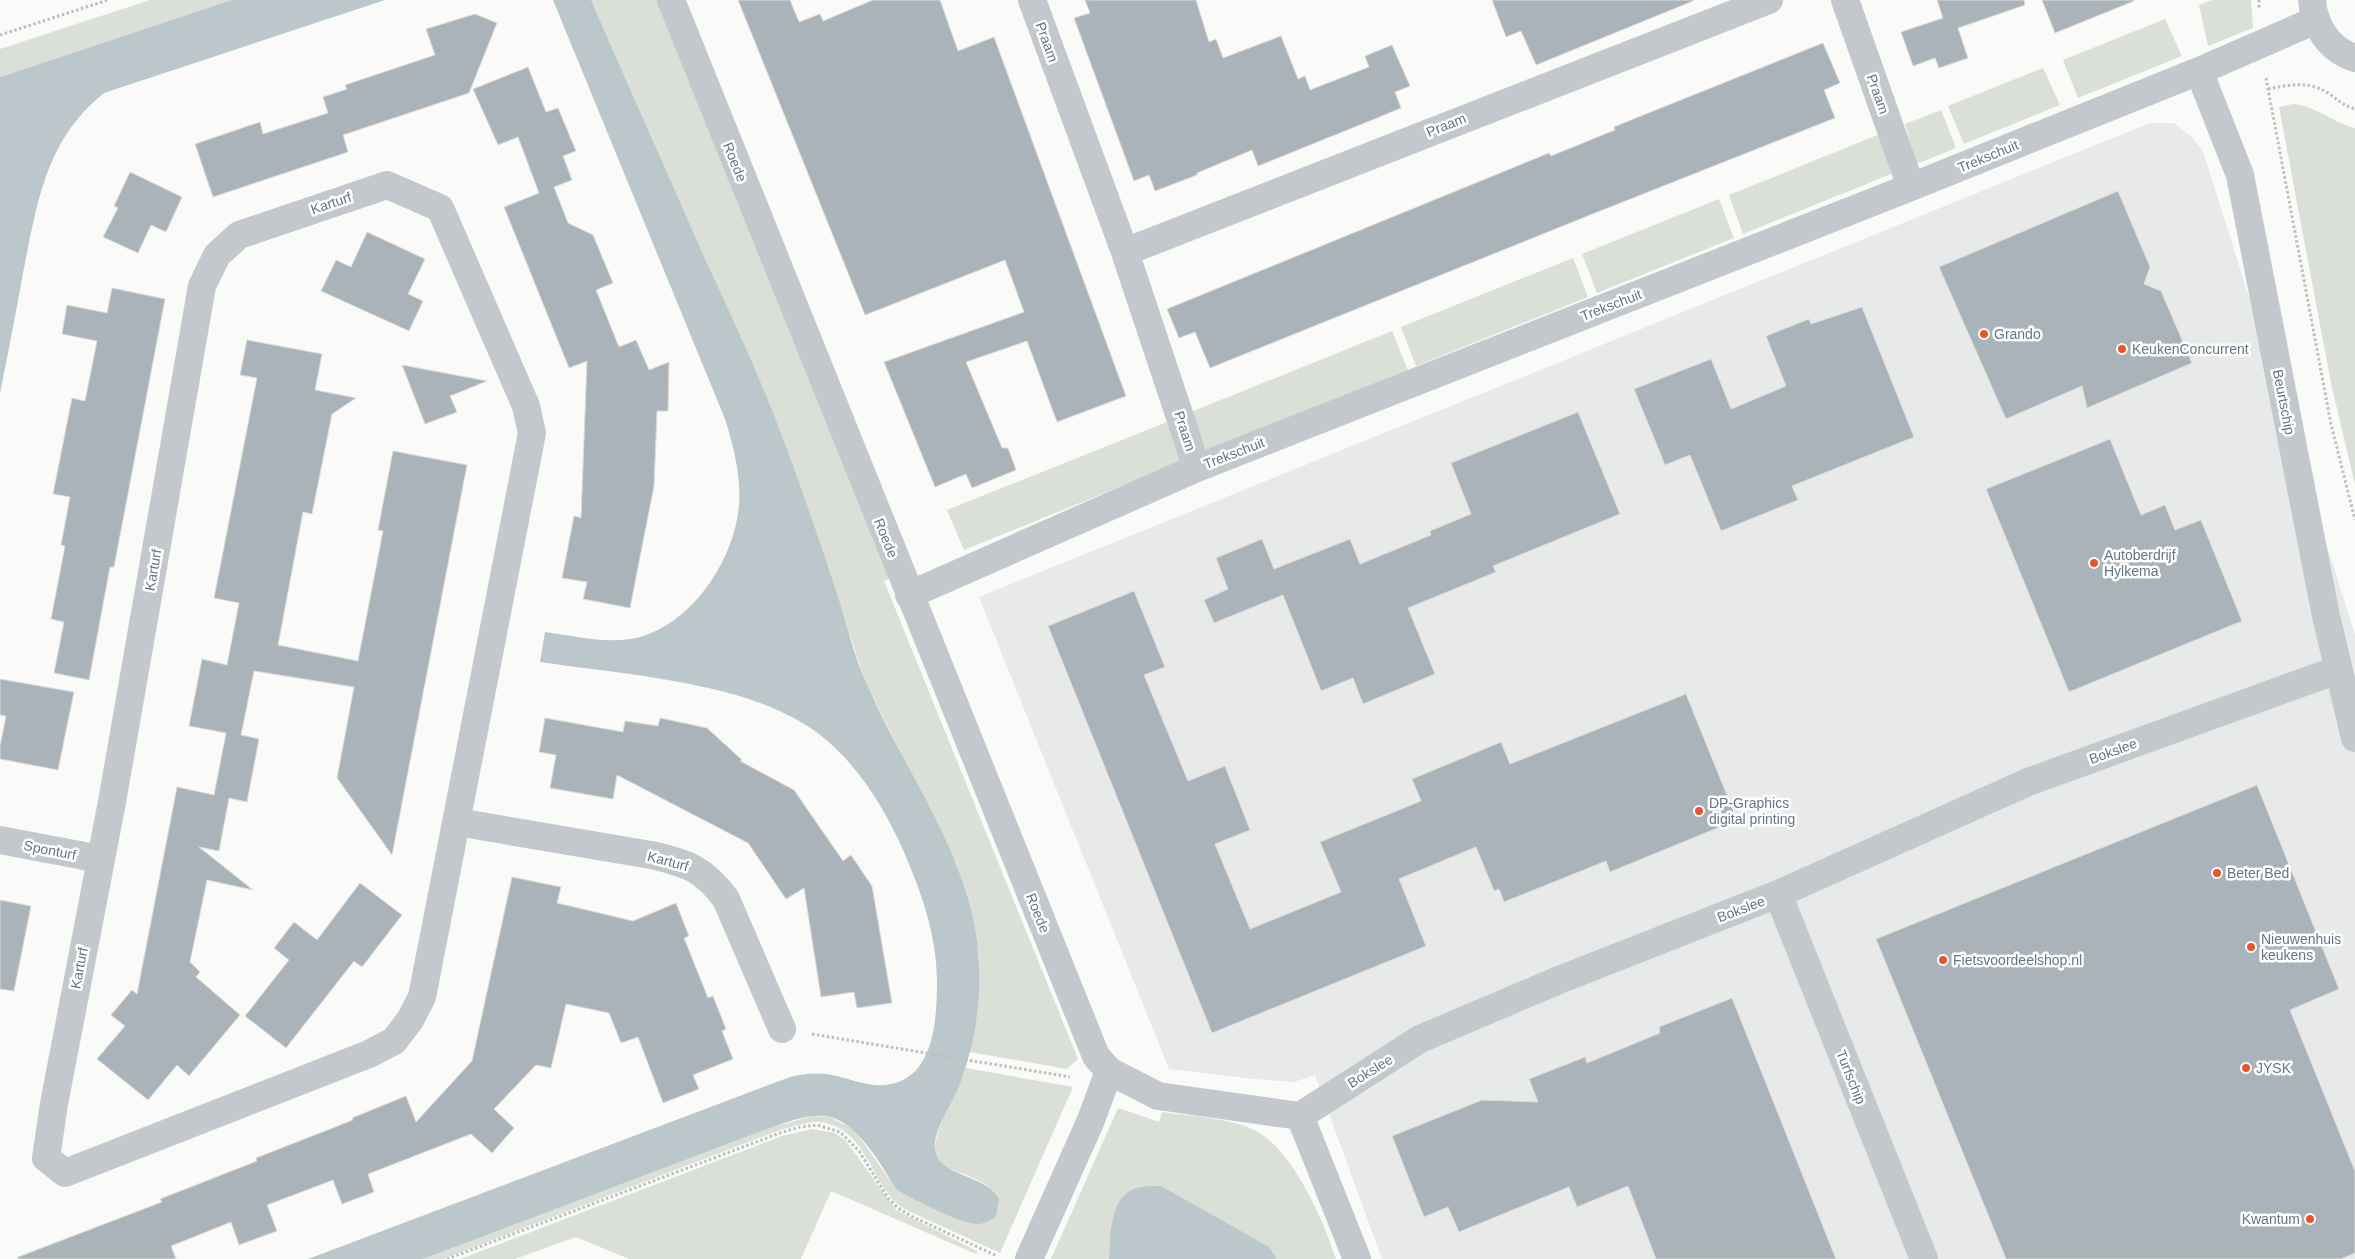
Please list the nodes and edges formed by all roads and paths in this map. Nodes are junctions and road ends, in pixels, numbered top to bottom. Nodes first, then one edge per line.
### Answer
1 (108, 0) edge
2 (671, 0) edge
3 (1032, 0) edge
4 (1769, 0) edge
5 (1845, 0) edge
6 (2314, 10) edge
7 (0, 35) edge
8 (2355, 58) edge
9 (2199, 71) junction
10 (2265, 73) dead end
11 (2267, 89) junction
12 (2355, 109) edge
13 (1912, 187) junction
14 (1125, 252) junction
15 (1197, 468) junction
16 (2355, 520) edge
17 (909, 595) junction
18 (2337, 670) junction
19 (2355, 738) edge
20 (457, 822) junction
21 (0, 840) edge
22 (100, 859) junction
23 (1778, 894) junction
24 (782, 1029) joint
25 (1109, 1071) junction
26 (1300, 1116) junction
27 (447, 1259) edge
28 (1005, 1259) edge
29 (1029, 1259) edge
30 (1357, 1259) edge
31 (1924, 1259) edge

1 - 7 path
2 - 17 street, Roede
3 - 14 street, Praam
4 - 14 street, Praam
5 - 13 street, Praam
6 - 8 street
6 - 9 street, Trekschuit
9 - 13 street, Trekschuit
9 - 18 street, Beurtschip
10 - 11 path
11 - 12 path
11 - 16 path
13 - 15 street, Trekschuit
14 - 15 street, Praam
15 - 17 street, Trekschuit
17 - 25 street, Roede
18 - 19 street, Beurtschip
18 - 23 street, Bokslee
20 - 22 street, Karturf
20 - 22 street, Karturf
20 - 24 street, Karturf
21 - 22 street, Sponturf
23 - 26 street, Bokslee
23 - 31 street, Turfschip
24 - 25 path
25 - 26 street, Roede
25 - 29 street
26 - 30 street
27 - 28 path

